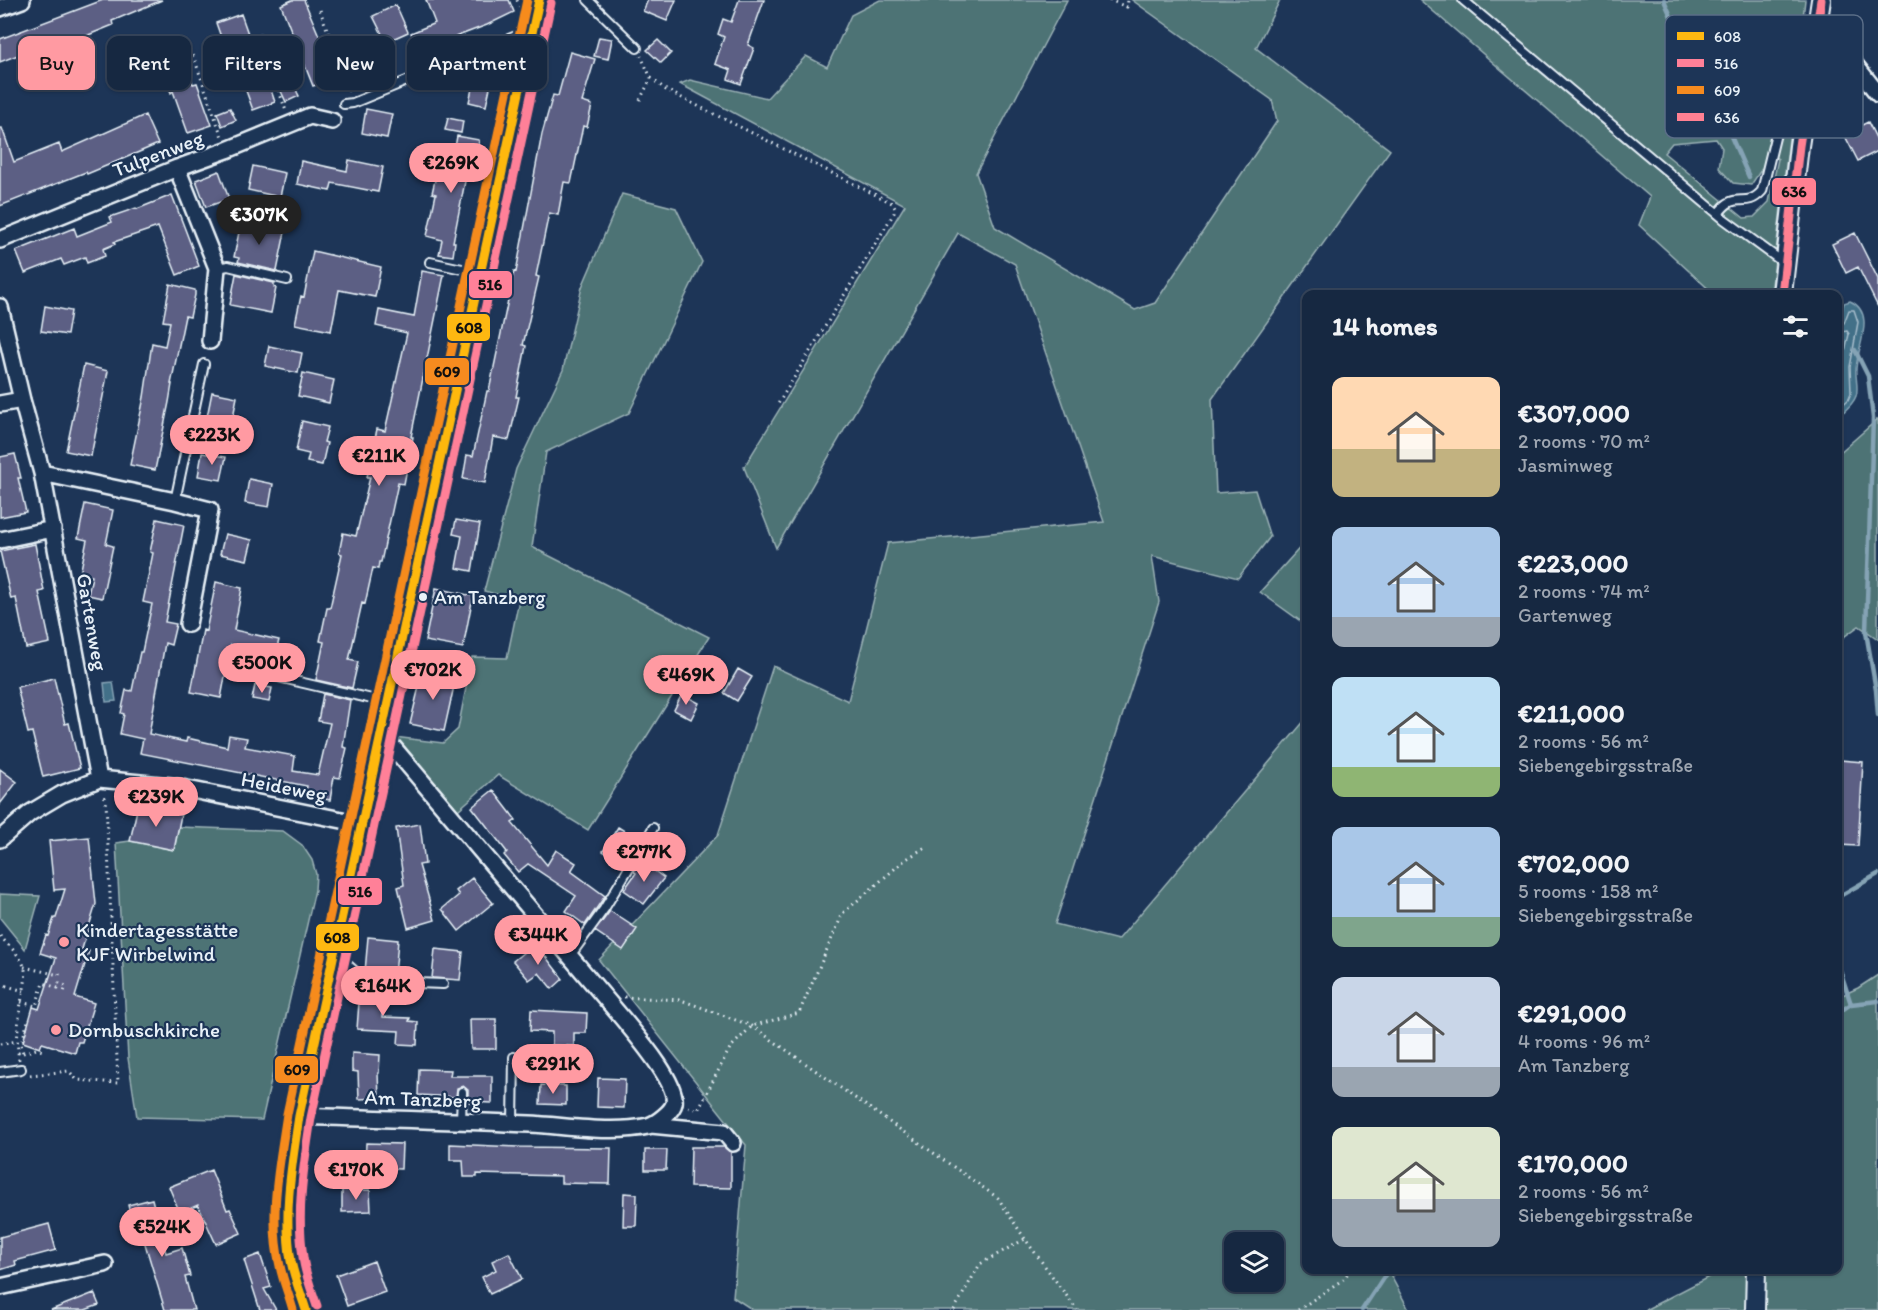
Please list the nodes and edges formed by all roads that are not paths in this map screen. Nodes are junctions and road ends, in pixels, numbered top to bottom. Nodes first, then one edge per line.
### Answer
1 (22, 0) edge
2 (538, 0) edge
3 (588, 0) edge
4 (1463, 0) edge
5 (1821, 0) edge
6 (0, 8) edge
7 (1818, 15) edge
8 (531, 36) edge
9 (637, 48) road end
10 (1863, 75) edge
11 (407, 81) edge
12 (520, 90) edge
13 (1878, 94) edge
14 (344, 104) dead end
15 (332, 121) dead end
16 (1775, 138) edge
17 (1800, 138) edge
18 (177, 168) junction
19 (1718, 214) junction
20 (0, 240) edge
21 (430, 262) dead end
22 (1785, 264) junction
23 (217, 267) junction
24 (481, 273) junction
25 (287, 280) dead end
26 (1782, 290) edge
27 (0, 307) edge
28 (210, 341) dead end
29 (204, 364) dead end
30 (22, 400) junction
31 (0, 404) edge
32 (42, 473) junction
33 (175, 501) junction
34 (53, 529) junction
35 (0, 540) edge
36 (188, 624) dead end
37 (266, 674) dead end
38 (389, 703) junction
39 (382, 734) junction
40 (99, 779) junction
41 (362, 824) junction
42 (653, 828) dead end
43 (0, 839) edge
44 (570, 956) junction
45 (332, 958) junction
46 (443, 984) dead end
47 (514, 1057) dead end
48 (21, 1069) road end
49 (0, 1072) edge
50 (462, 1092) dead end
51 (299, 1116) junction
52 (461, 1121) junction
53 (513, 1124) junction
54 (651, 1125) junction
55 (733, 1143) dead end
56 (105, 1264) dead end
57 (1756, 1274) edge
58 (0, 1287) edge
59 (306, 1310) edge
60 (1755, 1310) edge

1 - 6 street
2 - 8 street
3 - 9 lane
4 - 19 lane
5 - 7 street
10 - 13 street
11 - 14 lane
12 - 24 street
15 - 18 street, Tulpenweg
16 - 19 lane
17 - 22 street
18 - 20 street, Tulpenweg
18 - 23 street
19 - 22 lane
21 - 24 lane
22 - 26 street
23 - 25 lane
23 - 28 street
24 - 38 street
27 - 30 street, Gartenweg
29 - 33 lane
30 - 31 street
30 - 32 street, Gartenweg
32 - 33 street
32 - 34 street, Gartenweg
33 - 36 street
34 - 35 street
34 - 40 street, Gartenweg
37 - 38 lane
38 - 39 street
39 - 41 street
39 - 44 street
40 - 41 street, Heideweg
40 - 43 street, Heideweg
41 - 45 street
42 - 44 lane
44 - 54 street
45 - 46 lane
45 - 51 street
47 - 53 lane
48 - 49 lane
50 - 52 lane
51 - 52 street, Am Tanzberg
51 - 59 street
52 - 53 street, Am Tanzberg
53 - 54 street, Am Tanzberg
54 - 55 street, Am Tanzberg
56 - 58 street
57 - 60 street

